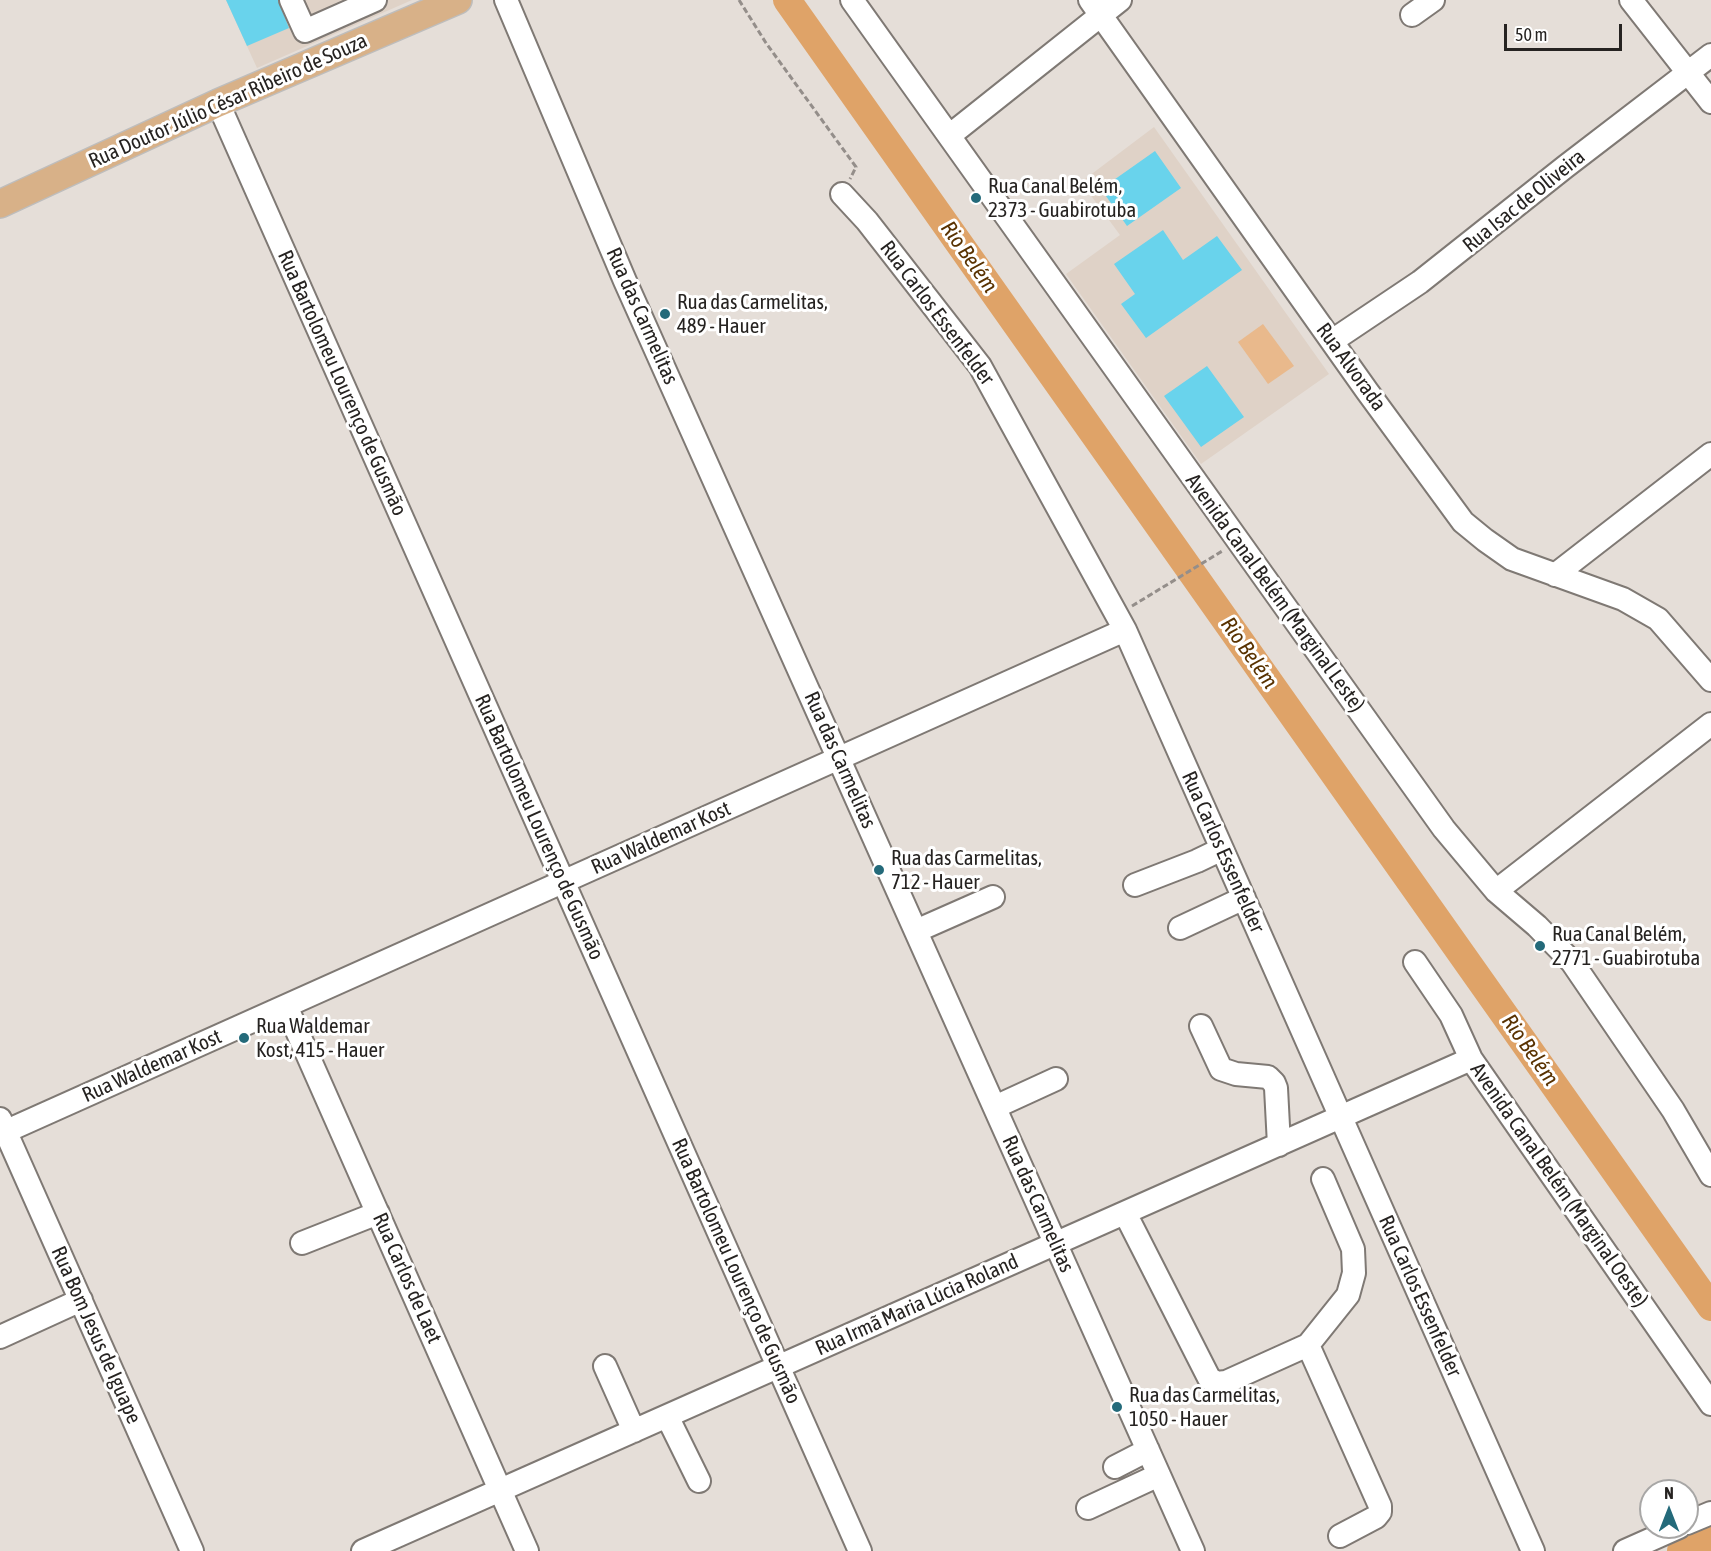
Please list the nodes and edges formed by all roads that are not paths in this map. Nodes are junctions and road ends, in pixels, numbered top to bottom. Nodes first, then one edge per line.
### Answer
1 (291, 0) edge
2 (375, 0) edge
3 (458, 0) edge
4 (506, 0) edge
5 (852, 0) edge
6 (1120, 0) edge
7 (1433, 0) edge
8 (1631, 0) edge
9 (1095, 8) edge
10 (1412, 15) dead end
11 (1711, 55) edge
12 (1688, 73) junction
13 (1711, 102) edge
14 (218, 103) junction
15 (949, 136) junction
16 (842, 194) road end
17 (0, 204) edge
18 (1332, 341) junction
19 (1711, 454) edge
20 (1555, 575) junction
21 (1121, 622) junction
22 (1711, 680) edge
23 (1711, 724) edge
24 (838, 758) junction
25 (1222, 849) junction
26 (563, 882) junction
27 (1135, 885) dead end
28 (1496, 891) junction
29 (993, 897) dead end
30 (1244, 898) junction
31 (1180, 928) dead end
32 (916, 931) junction
33 (1415, 962) dead end
34 (286, 1006) junction
35 (1201, 1026) dead end
36 (1471, 1059) junction
37 (1056, 1079) dead end
38 (995, 1107) junction
39 (1341, 1117) junction
40 (2, 1128) edge
41 (1279, 1144) junction
42 (1711, 1175) edge
43 (1323, 1179) dead end
44 (378, 1213) junction
45 (1125, 1213) junction
46 (302, 1243) dead end
47 (1056, 1244) junction
48 (81, 1300) junction
49 (0, 1337) edge
50 (1308, 1345) junction
51 (605, 1366) dead end
52 (779, 1367) junction
53 (1711, 1404) edge
54 (667, 1416) junction
55 (634, 1431) junction
56 (1148, 1450) junction
57 (1115, 1467) dead end
58 (1159, 1475) junction
59 (699, 1481) dead end
60 (500, 1490) junction
61 (1088, 1508) dead end
62 (1340, 1536) dead end
63 (1652, 1539) edge
64 (192, 1551) edge
65 (363, 1551) edge
66 (527, 1551) edge
67 (860, 1551) edge
68 (1193, 1551) edge
69 (1533, 1551) edge
70 (1625, 1551) edge

1 - 2 street
3 - 14 main road, Rua Doutor Júlio César Ribeiro de Souza
4 - 24 street, Rua das Carmelitas
5 - 15 street, Avenida Canal Belém (Marginal Leste)
6 - 9 street
7 - 10 street
8 - 12 street
9 - 15 street
9 - 18 street, Rua Alvorada
11 - 12 street, Rua Isac de Oliveira
12 - 13 street
12 - 18 street, Rua Isac de Oliveira
14 - 17 main road, Rua Doutor Júlio César Ribeiro de Souza
14 - 26 street, Rua Bartolomeu Lourenço de Gusmão
15 - 28 street, Avenida Canal Belém (Marginal Leste)
16 - 21 street, Rua Carlos Essenfelder
18 - 20 street, Rua Alvorada
19 - 20 street
20 - 22 street, Rua Alvorada
21 - 24 street, Rua Waldemar Kost
21 - 25 street, Rua Carlos Essenfelder
23 - 28 street
24 - 26 street, Rua Waldemar Kost
24 - 32 street, Rua das Carmelitas
25 - 27 street
25 - 30 street, Rua Carlos Essenfelder
26 - 34 street, Rua Waldemar Kost
26 - 52 street, Rua Bartolomeu Lourenço de Gusmão
28 - 42 street, Avenida Canal Belém (Marginal Leste)
29 - 32 street
30 - 31 street
30 - 39 street, Rua Carlos Essenfelder
32 - 38 street, Rua das Carmelitas
33 - 36 street, Avenida Canal Belém (Marginal Oeste)
34 - 40 street, Rua Waldemar Kost
34 - 44 street, Rua Carlos de Laet
35 - 41 street
36 - 39 street, Rua Irmã Maria Lúcia Roland
36 - 53 street, Avenida Canal Belém (Marginal Oeste)
37 - 38 street
38 - 47 street, Rua das Carmelitas
39 - 41 street, Rua Irmã Maria Lúcia Roland
39 - 69 street, Rua Carlos Essenfelder
40 - 48 street, Rua Bom Jesus de Iguape
41 - 45 street, Rua Irmã Maria Lúcia Roland
43 - 50 street
44 - 46 street
44 - 60 street, Rua Carlos de Laet
45 - 47 street, Rua Irmã Maria Lúcia Roland
45 - 50 street
47 - 52 street, Rua Irmã Maria Lúcia Roland
47 - 56 street, Rua das Carmelitas
48 - 49 street
48 - 64 street, Rua Bom Jesus de Iguape
50 - 62 street
51 - 55 street
52 - 54 street, Rua Irmã Maria Lúcia Roland
52 - 67 street, Rua Bartolomeu Lourenço de Gusmão
54 - 55 street, Rua Irmã Maria Lúcia Roland
54 - 59 street
55 - 60 street, Rua Irmã Maria Lúcia Roland
56 - 57 street
56 - 58 street, Rua das Carmelitas
58 - 61 street
58 - 68 street, Rua das Carmelitas
60 - 65 street, Rua Irmã Maria Lúcia Roland
60 - 66 street, Rua Carlos de Laet
63 - 70 street

